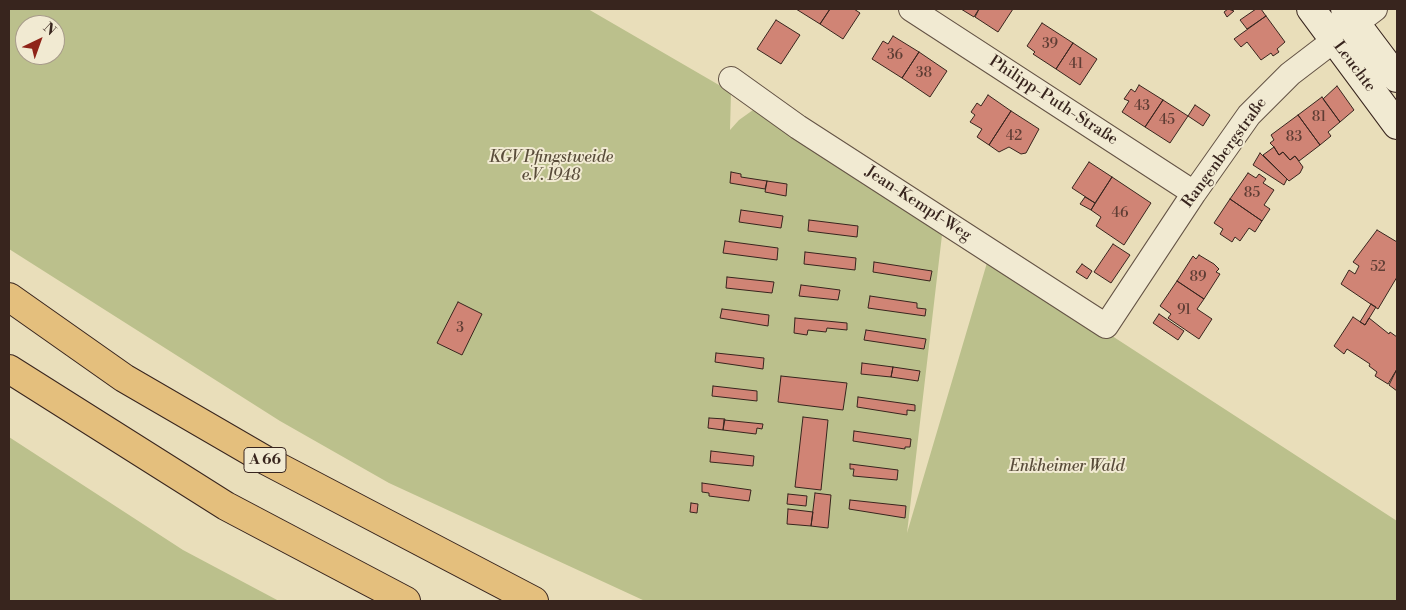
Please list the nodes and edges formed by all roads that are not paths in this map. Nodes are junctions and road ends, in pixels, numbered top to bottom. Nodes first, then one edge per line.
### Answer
1 (911, 9) edge
2 (1311, 9) edge
3 (1359, 14) edge
4 (1334, 40) junction
5 (1397, 78) edge
6 (732, 79) dead end
7 (1397, 125) edge
8 (1194, 193) junction
9 (9, 297) edge
10 (1106, 326) joint
11 (9, 369) edge
12 (406, 601) edge
13 (534, 601) edge

1 - 8 street, Philipp-Puth-Straße
2 - 4 street, Leuchte
3 - 4 street, Rangenbergstraße
3 - 5 street, Leuchte
4 - 7 street, Leuchte
4 - 8 street, Rangenbergstraße
6 - 10 street, Jean-Kempf-Weg
8 - 10 street, Rangenbergstraße
9 - 13 highway, A 66
11 - 12 highway

